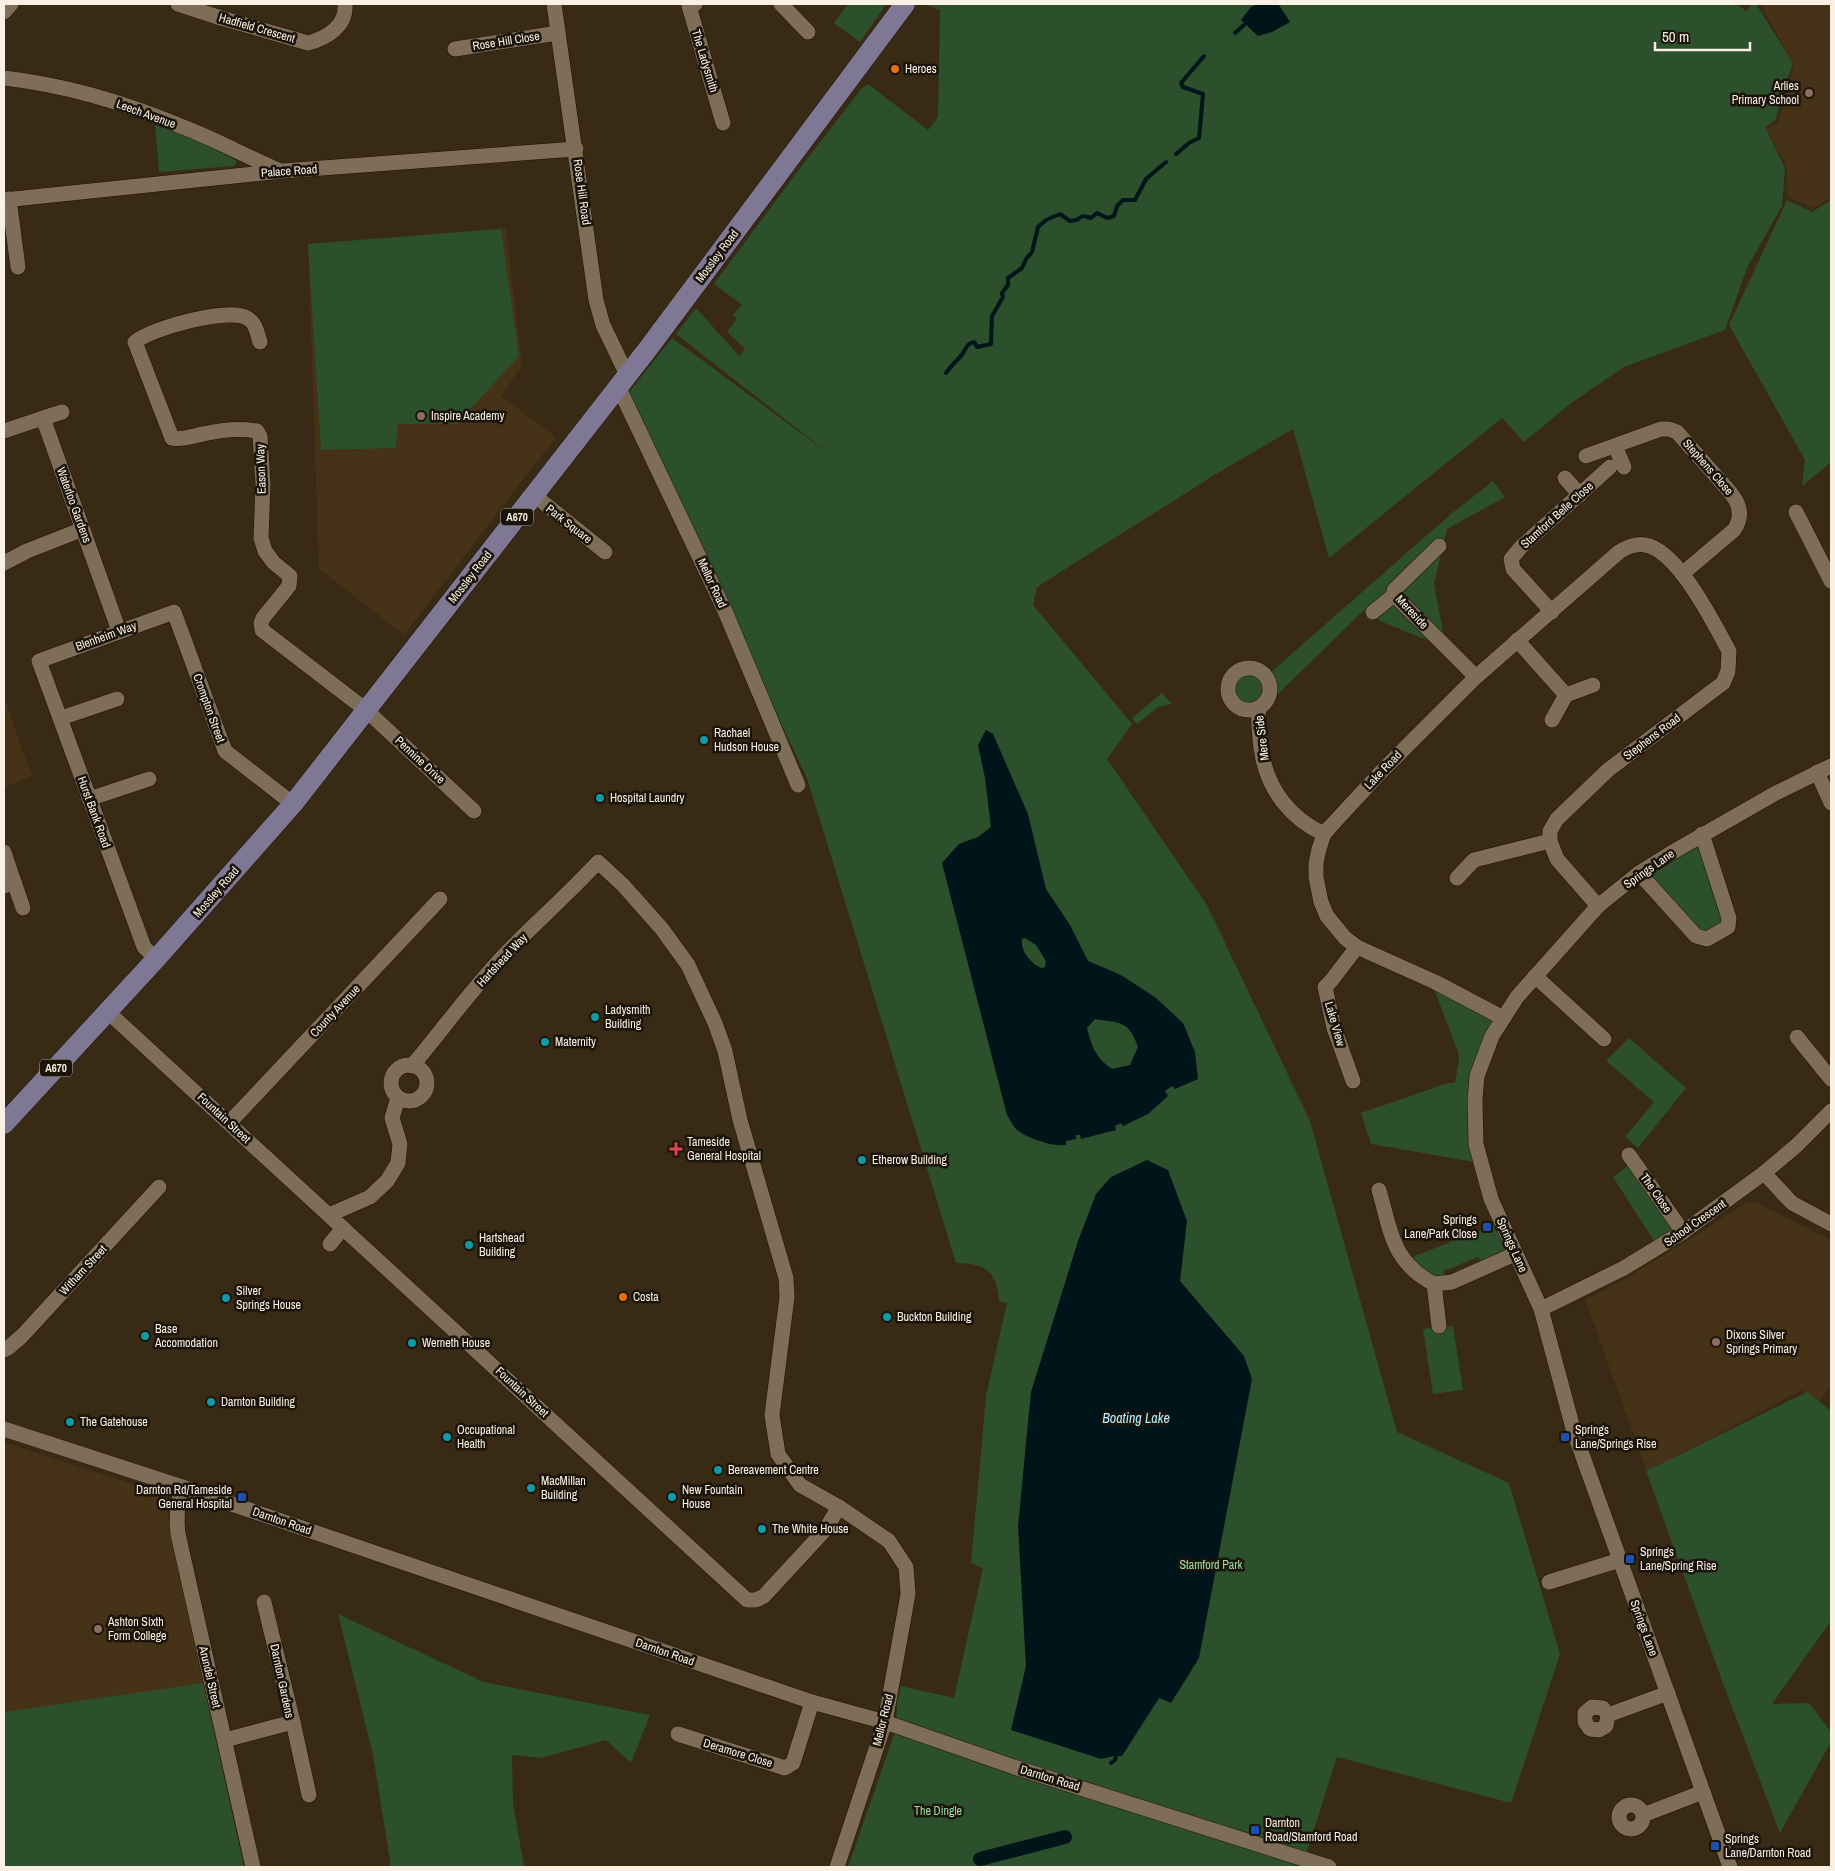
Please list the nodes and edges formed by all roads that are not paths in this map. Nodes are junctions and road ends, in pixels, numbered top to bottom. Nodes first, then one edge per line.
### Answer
1 (11, 4) edge
2 (178, 4) edge
3 (345, 4) edge
4 (554, 4) edge
5 (695, 4) edge
6 (781, 4) edge
7 (905, 4) edge
8 (4, 12) edge
9 (808, 32) dead end
10 (558, 33) junction
11 (455, 49) dead end
12 (4, 78) edge
13 (723, 123) dead end
14 (576, 150) junction
15 (282, 171) junction
16 (6, 200) edge
17 (18, 267) dead end
18 (260, 342) dead end
19 (623, 380) junction
20 (62, 412) dead end
21 (43, 418) junction
22 (4, 431) edge
23 (1615, 446) junction
24 (1586, 456) dead end
25 (1565, 478) dead end
26 (534, 495) junction
27 (1580, 495) junction
28 (1796, 512) dead end
29 (83, 529) junction
30 (1439, 546) dead end
31 (605, 552) dead end
32 (1826, 554) edge
33 (1670, 560) joint
34 (4, 563) edge
35 (1682, 574) junction
36 (1831, 581) edge
37 (1394, 595) junction
38 (174, 612) joint
39 (1373, 612) dead end
40 (1552, 612) junction
41 (119, 631) junction
42 (1517, 640) junction
43 (39, 661) joint
44 (1476, 677) junction
45 (1593, 685) dead end
46 (1566, 695) junction
47 (117, 699) dead end
48 (1258, 708) dead end
49 (366, 710) junction
50 (61, 718) junction
51 (1552, 720) dead end
52 (1824, 769) edge
53 (149, 779) dead end
54 (798, 784) dead end
55 (89, 799) junction
56 (1831, 803) edge
57 (293, 804) junction
58 (474, 810) dead end
59 (1324, 834) junction
60 (1702, 834) junction
61 (1550, 841) junction
62 (4, 852) edge
63 (1639, 873) junction
64 (1457, 878) dead end
65 (9, 884) edge
66 (440, 899) dead end
67 (1598, 906) junction
68 (23, 908) dead end
69 (1357, 948) junction
70 (156, 959) junction
71 (1535, 976) junction
72 (108, 1012) junction
73 (1503, 1018) junction
74 (1797, 1037) dead end
75 (1604, 1039) dead end
76 (412, 1066) junction
77 (1831, 1079) edge
78 (1353, 1081) dead end
79 (398, 1098) junction
80 (1831, 1111) edge
81 (229, 1123) junction
82 (4, 1124) edge
83 (1629, 1154) dead end
84 (1764, 1173) junction
85 (159, 1187) dead end
86 (1379, 1190) dead end
87 (329, 1215) junction
88 (1831, 1224) edge
89 (343, 1228) junction
90 (1683, 1232) junction
91 (330, 1244) dead end
92 (1515, 1254) junction
93 (1434, 1284) junction
94 (1541, 1309) junction
95 (1439, 1326) dead end
96 (4, 1350) edge
97 (4, 1429) edge
98 (182, 1487) junction
99 (839, 1507) junction
100 (1620, 1560) junction
101 (1549, 1582) dead end
102 (264, 1602) dead end
103 (1668, 1693) junction
104 (812, 1702) junction
105 (1608, 1715) dead end
106 (293, 1722) junction
107 (885, 1722) junction
108 (678, 1734) dead end
109 (225, 1740) junction
110 (1703, 1792) junction
111 (309, 1795) dead end
112 (1643, 1815) dead end
113 (1310, 1864) edge
114 (253, 1867) edge
115 (837, 1867) edge
116 (1329, 1867) edge
117 (1730, 1867) edge

1 - 8 street
2 - 3 street, Hadfield Crescent
4 - 10 street, Rose Hill Road
5 - 13 street, The Ladysmith
6 - 9 street
7 - 19 main road, Mossley Road / A670
10 - 11 street, Rose Hill Close
10 - 14 street, Rose Hill Road
12 - 15 street, Leech Avenue
14 - 15 street, Palace Road
14 - 19 street, Rose Hill Road
15 - 16 street, Palace Road
16 - 17 street
18 - 49 street, Eason Way
19 - 26 main road, Mossley Road / A670
19 - 54 street, Mellor Road
20 - 21 street
21 - 22 street
21 - 29 street, Waterloo Gardens
23 - 24 street, Stephens Close
23 - 27 street, Stamford Belle Close
23 - 35 street, Stephens Close
25 - 27 street
26 - 31 street, Park Square
26 - 49 main road, Mossley Road / A670
27 - 40 street, Stamford Belle Close
28 - 32 street
29 - 34 street
29 - 41 street, Waterloo Gardens
30 - 37 street, Mereside
32 - 36 street
33 - 35 street, Stephens Road
33 - 40 street, Lake Road
35 - 61 street, Stephens Road
37 - 39 street
37 - 44 street, Mereside
38 - 41 street, Blenheim Way
38 - 57 street, Crompton Street
40 - 42 street, Lake Road
41 - 43 street, Blenheim Way
42 - 44 street, Lake Road
42 - 46 street
43 - 50 street, Hurst Bank Road
44 - 59 street, Lake Road
45 - 46 street
46 - 51 street
47 - 50 street
48 - 59 street, Mere Side
49 - 57 main road, Mossley Road / A670
49 - 58 street, Pennine Drive
50 - 55 street, Hurst Bank Road
52 - 56 street
52 - 60 street, Springs Lane
53 - 55 street
55 - 70 street, Hurst Bank Road
57 - 70 main road, Mossley Road / A670
59 - 69 street, Lake Road
60 - 63 street, Springs Lane
60 - 63 street
61 - 64 street
61 - 67 street
62 - 65 street
63 - 67 street, Springs Lane
65 - 68 street
66 - 81 street, County Avenue
67 - 71 street, Springs Lane
69 - 73 street, Lake Road
69 - 78 street, Lake View
70 - 72 main road, Mossley Road / A670
71 - 73 street, Springs Lane
71 - 75 street
72 - 81 street, Fountain Street
72 - 82 main road, Mossley Road / A670
73 - 92 street, Springs Lane
74 - 77 street
76 - 79 street
76 - 79 street
76 - 99 street, Hartshead Way
79 - 87 street
80 - 84 street, School Crescent
81 - 87 street, Fountain Street
83 - 90 street, The Close
84 - 88 street
84 - 90 street, School Crescent
85 - 96 street, Witham Street
86 - 93 street
87 - 89 street, Fountain Street
89 - 91 street
89 - 99 street, Fountain Street
90 - 94 street, School Crescent
92 - 93 street
92 - 94 street, Springs Lane
93 - 95 street
94 - 100 street, Springs Lane
97 - 98 street, Darnton Road
98 - 104 street, Darnton Road
98 - 109 street, Arundel Street
99 - 107 street, Mellor Road
100 - 101 street
100 - 103 street, Springs Lane
102 - 106 street, Darnton Gardens
103 - 105 street
103 - 110 street, Springs Lane
104 - 107 street, Darnton Road
104 - 108 street, Deramore Close
106 - 109 street, Darnton Gardens
106 - 111 street
107 - 113 street, Darnton Road
107 - 115 street, Mellor Road
109 - 114 street, Arundel Street
110 - 112 street
110 - 117 street, Springs Lane
113 - 116 street, Darnton Road

